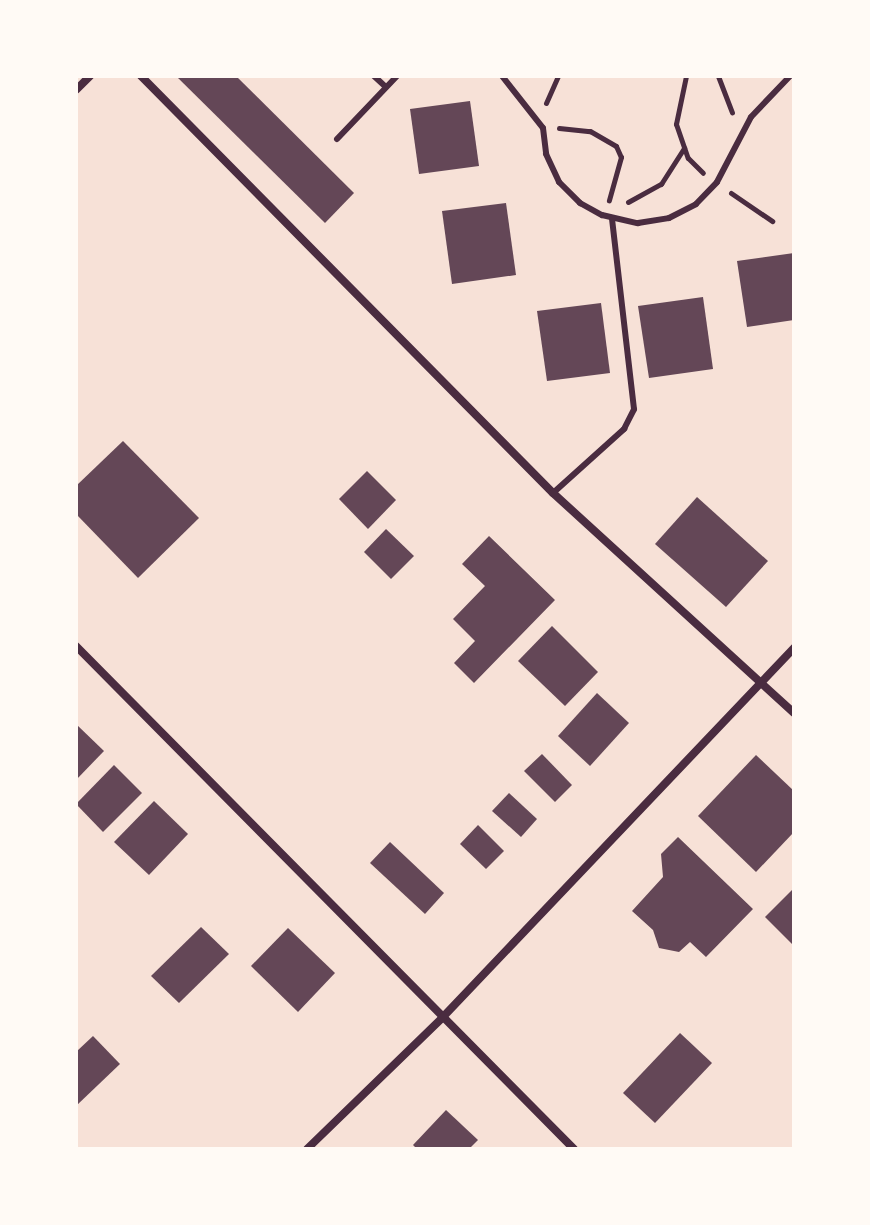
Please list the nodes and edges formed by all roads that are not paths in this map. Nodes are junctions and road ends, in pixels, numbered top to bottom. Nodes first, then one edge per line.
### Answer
1 (90, 76) edge
2 (141, 76) edge
3 (374, 76) edge
4 (397, 76) edge
5 (502, 76) edge
6 (790, 76) edge
7 (386, 87) junction
8 (76, 90) edge
9 (337, 139) dead end
10 (612, 219) junction
11 (553, 493) junction
12 (76, 646) edge
13 (794, 648) edge
14 (762, 682) junction
15 (794, 713) edge
16 (442, 1018) junction
17 (307, 1149) edge
18 (574, 1149) edge

1 - 8 street
2 - 11 street
3 - 7 lane
4 - 7 lane
5 - 10 lane
6 - 10 lane
7 - 9 lane
10 - 11 lane
11 - 14 street
12 - 16 street
13 - 14 street
14 - 15 street
14 - 16 street
16 - 17 street
16 - 18 street

